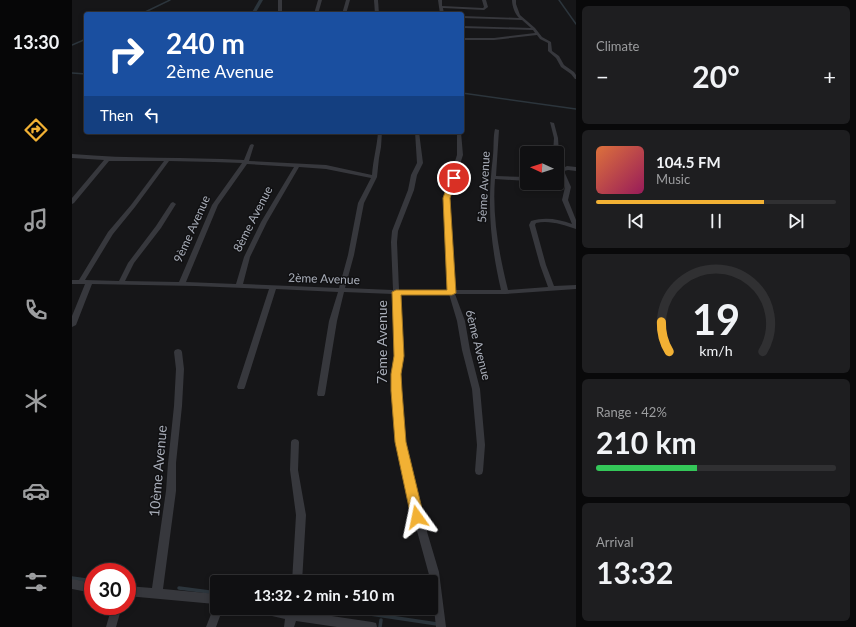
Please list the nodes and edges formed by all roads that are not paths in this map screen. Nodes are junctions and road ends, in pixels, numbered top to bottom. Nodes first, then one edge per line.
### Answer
1 (280, 0) edge
2 (320, 0) edge
3 (348, 0) edge
4 (376, 0) edge
5 (440, 0) edge
6 (484, 0) edge
7 (514, 0) edge
8 (441, 7) junction
9 (280, 12) edge
10 (317, 12) edge
11 (345, 12) edge
12 (377, 12) edge
13 (442, 12) edge
14 (464, 17) edge
15 (522, 19) junction
16 (464, 27) edge
17 (534, 29) junction
18 (538, 34) junction
19 (464, 38) edge
20 (576, 78) edge
21 (552, 123) dead end
22 (497, 130) dead end
23 (380, 134) edge
24 (417, 134) edge
25 (459, 134) edge
26 (252, 145) dead end
27 (556, 146) edge
28 (72, 156) edge
29 (108, 159) junction
30 (168, 159) junction
31 (246, 162) junction
32 (297, 166) junction
33 (564, 169) edge
34 (576, 169) edge
35 (374, 177) junction
36 (493, 177) junction
37 (520, 179) edge
38 (564, 182) edge
39 (72, 202) edge
40 (173, 204) dead end
41 (576, 227) edge
42 (72, 282) edge
43 (81, 282) junction
44 (89, 283) junction
45 (121, 283) junction
46 (182, 283) junction
47 (239, 286) junction
48 (576, 287) edge
49 (272, 288) junction
50 (552, 288) junction
51 (341, 291) junction
52 (396, 292) junction
53 (505, 292) junction
54 (452, 293) junction
55 (72, 325) edge
56 (178, 352) dead end
57 (241, 386) dead end
58 (321, 394) dead end
59 (295, 442) dead end
60 (478, 472) dead end
61 (297, 575) edge
62 (72, 584) edge
63 (84, 586) edge
64 (136, 591) edge
65 (157, 592) junction
66 (210, 598) edge
67 (114, 615) edge
68 (215, 615) edge
69 (291, 615) edge
70 (308, 615) edge
71 (111, 627) edge
72 (211, 627) edge
73 (289, 627) edge
74 (372, 627) edge
75 (441, 627) edge

1 - 9 street
2 - 10 street
3 - 11 street
4 - 12 street
5 - 8 street
6 - 8 street
7 - 15 street
8 - 13 street
14 - 15 street
15 - 17 street
16 - 17 street
17 - 18 street
18 - 19 street
18 - 20 street
21 - 27 street
22 - 36 street, 5ème Avenue
23 - 35 street
24 - 52 street, 7ème Avenue
25 - 54 street, 6ème Avenue
26 - 31 street, 9ème Avenue
28 - 29 street
29 - 30 street
29 - 39 street
30 - 31 street
30 - 43 street
31 - 32 street
31 - 46 street, 9ème Avenue
32 - 35 street
32 - 47 street, 8ème Avenue
33 - 34 street
35 - 51 street
36 - 37 street
36 - 53 street, 5ème Avenue
38 - 41 street
40 - 45 street
41 - 50 street
42 - 43 street, 2ème Avenue
43 - 44 street, 2ème Avenue
44 - 45 street, 2ème Avenue
44 - 55 street
45 - 46 street, 2ème Avenue
46 - 47 street, 2ème Avenue
47 - 49 street, 2ème Avenue
48 - 50 street, 2ème Avenue
49 - 51 street, 2ème Avenue
49 - 57 street
50 - 53 street, 2ème Avenue
51 - 52 street, 2ème Avenue
51 - 58 street
52 - 54 street, 2ème Avenue
52 - 75 street, 7ème Avenue
53 - 54 street, 2ème Avenue
54 - 60 street, 6ème Avenue
56 - 65 street, 10ème Avenue
59 - 61 street
62 - 63 street
64 - 65 street
65 - 66 street
67 - 71 street
68 - 72 street
69 - 73 street
70 - 74 street

